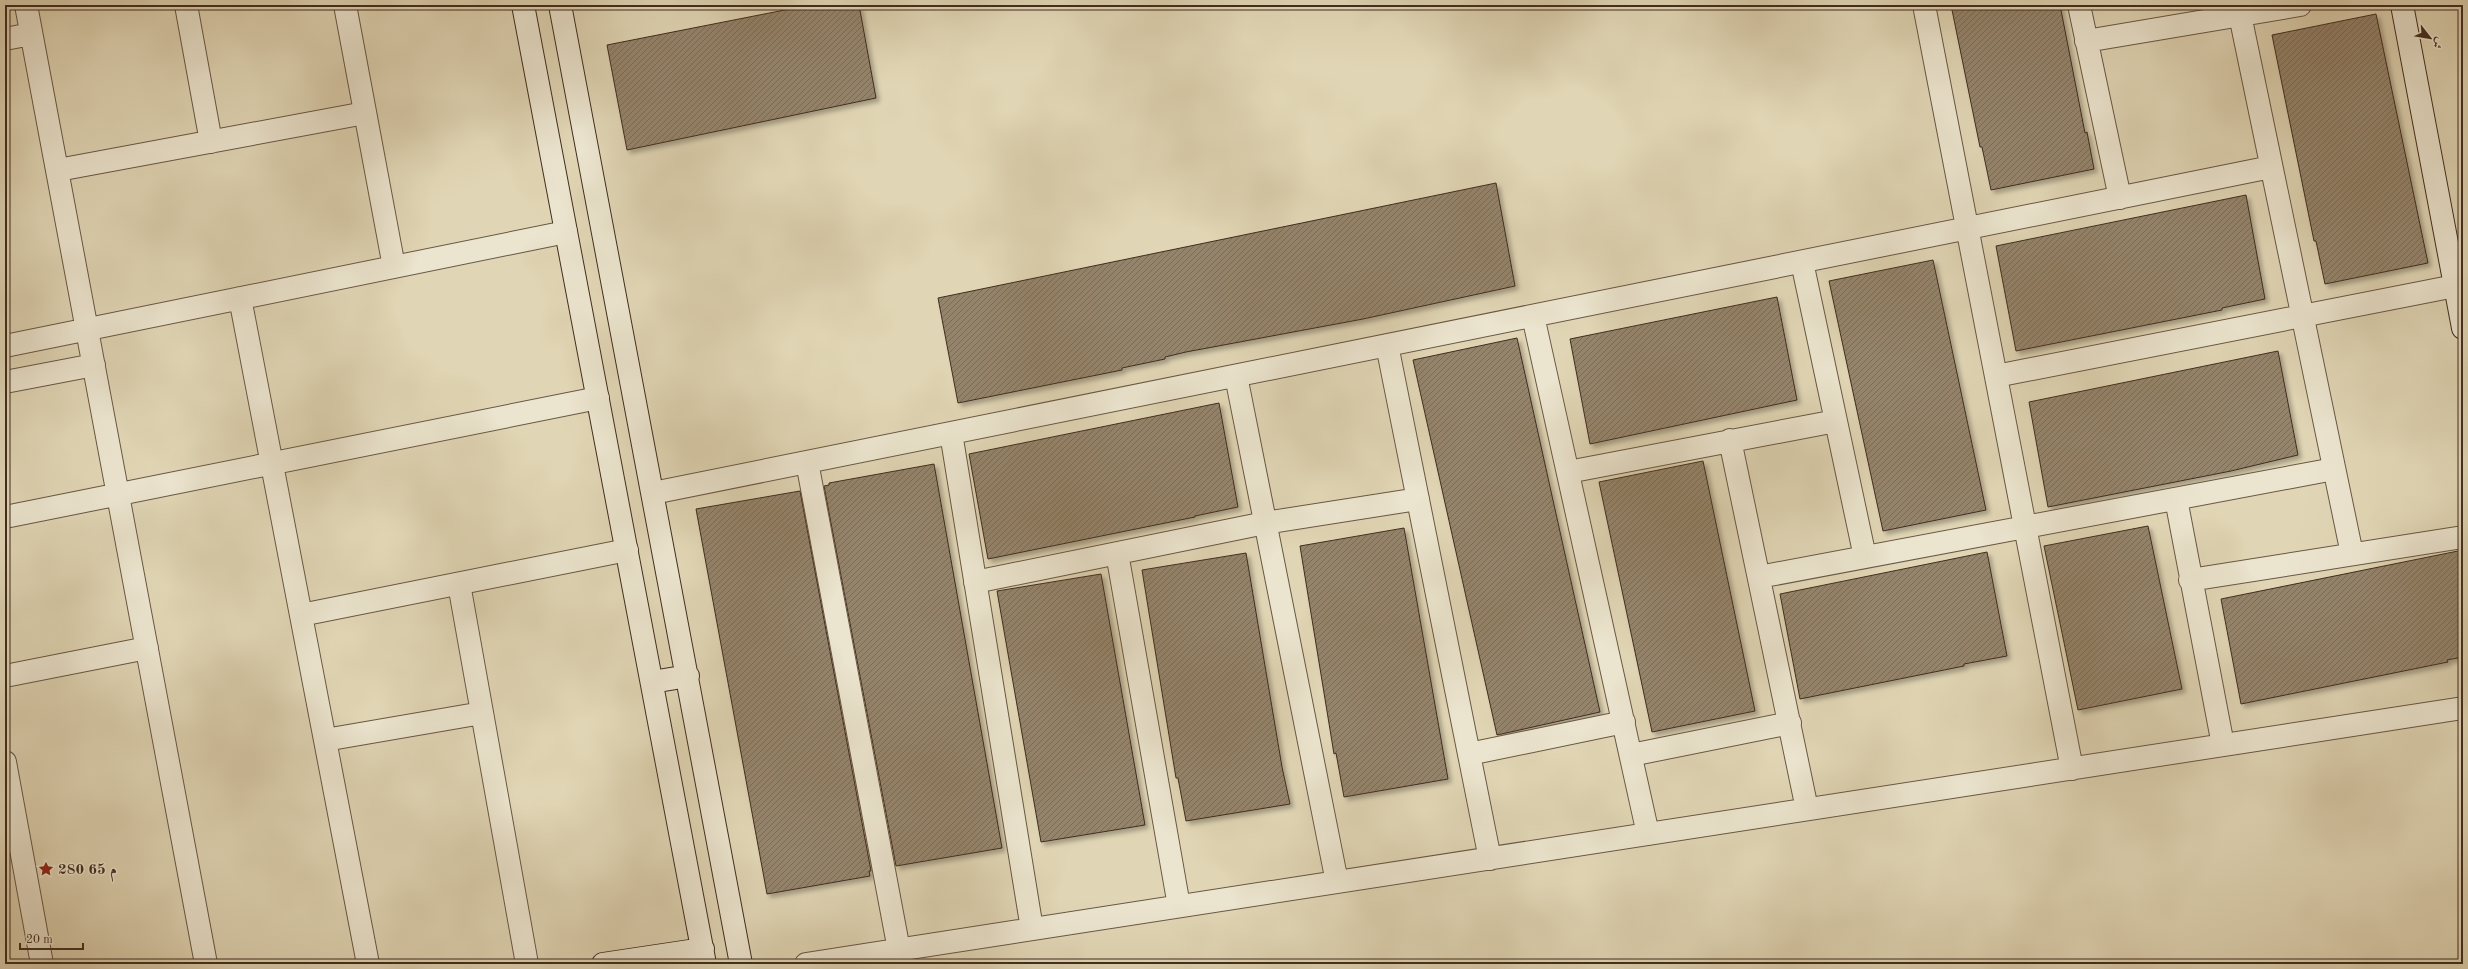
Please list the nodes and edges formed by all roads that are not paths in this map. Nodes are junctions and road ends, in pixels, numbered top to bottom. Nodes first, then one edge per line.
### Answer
1 (26, 5) edge
2 (186, 5) edge
3 (345, 5) edge
4 (523, 5) edge
5 (560, 5) edge
6 (1924, 5) edge
7 (2079, 5) edge
8 (2300, 5) edge
9 (2402, 5) edge
10 (2240, 15) junction
11 (31, 34) junction
12 (5, 39) edge
13 (2086, 41) junction
14 (365, 113) junction
15 (211, 142) junction
16 (2271, 167) junction
17 (58, 170) junction
18 (2120, 198) junction
19 (1967, 228) junction
20 (566, 232) junction
21 (1802, 262) junction
22 (394, 267) junction
23 (2455, 286) junction
24 (240, 298) junction
25 (2302, 315) junction
26 (1533, 316) junction
27 (2463, 328) edge
28 (87, 330) junction
29 (1387, 345) junction
30 (5, 346) edge
31 (94, 365) junction
32 (1236, 376) junction
33 (1996, 376) junction
34 (5, 382) edge
35 (598, 398) junction
36 (1836, 421) junction
37 (951, 433) junction
38 (1730, 440) junction
39 (807, 462) junction
40 (272, 463) junction
41 (2334, 469) junction
42 (1568, 472) junction
43 (654, 493) junction
44 (118, 494) junction
45 (1418, 499) junction
46 (2176, 499) junction
47 (5, 517) edge
48 (1265, 523) junction
49 (2025, 527) junction
50 (2463, 537) edge
51 (627, 550) junction
52 (1117, 553) junction
53 (2352, 554) junction
54 (1865, 557) junction
55 (1759, 576) junction
56 (2190, 580) junction
57 (975, 582) junction
58 (459, 584) junction
59 (301, 615) junction
60 (147, 648) junction
61 (5, 676) edge
62 (688, 676) junction
63 (652, 682) junction
64 (2463, 708) edge
65 (482, 713) junction
66 (1624, 722) junction
67 (1790, 723) junction
68 (325, 740) junction
69 (2223, 745) junction
70 (1469, 754) junction
71 (1631, 755) junction
72 (5, 762) edge
73 (2072, 768) junction
74 (9, 806) edge
75 (1807, 809) junction
76 (1648, 834) junction
77 (1490, 858) junction
78 (1336, 882) junction
79 (1179, 906) junction
80 (1032, 929) junction
81 (899, 950) junction
82 (704, 957) edge
83 (42, 964) edge
84 (206, 964) edge
85 (368, 964) edge
86 (527, 964) edge
87 (603, 964) edge
88 (741, 964) edge
89 (806, 964) edge

1 - 11 street
2 - 15 street
3 - 14 street
4 - 20 street
5 - 43 street
6 - 19 street
7 - 13 street
8 - 10 street
9 - 23 street
10 - 13 street
10 - 16 street
11 - 12 street
11 - 17 street
13 - 18 street
14 - 15 street
14 - 22 street
15 - 17 street
16 - 18 street
16 - 25 street
17 - 28 street
18 - 19 street
19 - 21 street
19 - 33 street
20 - 22 street
20 - 35 street
21 - 26 street
21 - 36 street
22 - 24 street
23 - 25 street
23 - 27 street
24 - 28 street
24 - 40 street
25 - 33 street
25 - 41 street
26 - 29 street
26 - 42 street
28 - 30 street
28 - 31 street
29 - 32 street
29 - 45 street
31 - 34 street
31 - 44 street
32 - 37 street
32 - 48 street
33 - 49 street
35 - 40 street
35 - 51 street
36 - 38 street
36 - 54 street
37 - 39 street
37 - 57 street
38 - 42 street
38 - 55 street
39 - 43 street
39 - 81 street
40 - 44 street
40 - 59 street
41 - 46 street
41 - 53 street
42 - 66 street
43 - 62 street
44 - 47 street
44 - 60 street
45 - 48 street
45 - 70 street
46 - 49 street
46 - 56 street
48 - 52 street
48 - 78 street
49 - 54 street
49 - 73 street
50 - 53 street
51 - 58 street
51 - 63 street
52 - 57 street
52 - 79 street
53 - 56 street
54 - 55 street
55 - 67 street
56 - 69 street
57 - 80 street
58 - 59 street
58 - 65 street
59 - 68 street
60 - 61 street
60 - 84 street
62 - 63 street
62 - 88 street
63 - 82 street
64 - 69 street
65 - 68 street
65 - 86 street
66 - 70 street
66 - 71 street
67 - 71 street
67 - 75 street
68 - 85 street
69 - 73 street
70 - 77 street
71 - 76 street
72 - 74 street
73 - 75 street
74 - 83 street
75 - 76 street
76 - 77 street
77 - 78 street
78 - 79 street
79 - 80 street
80 - 81 street
81 - 89 street
82 - 87 street

